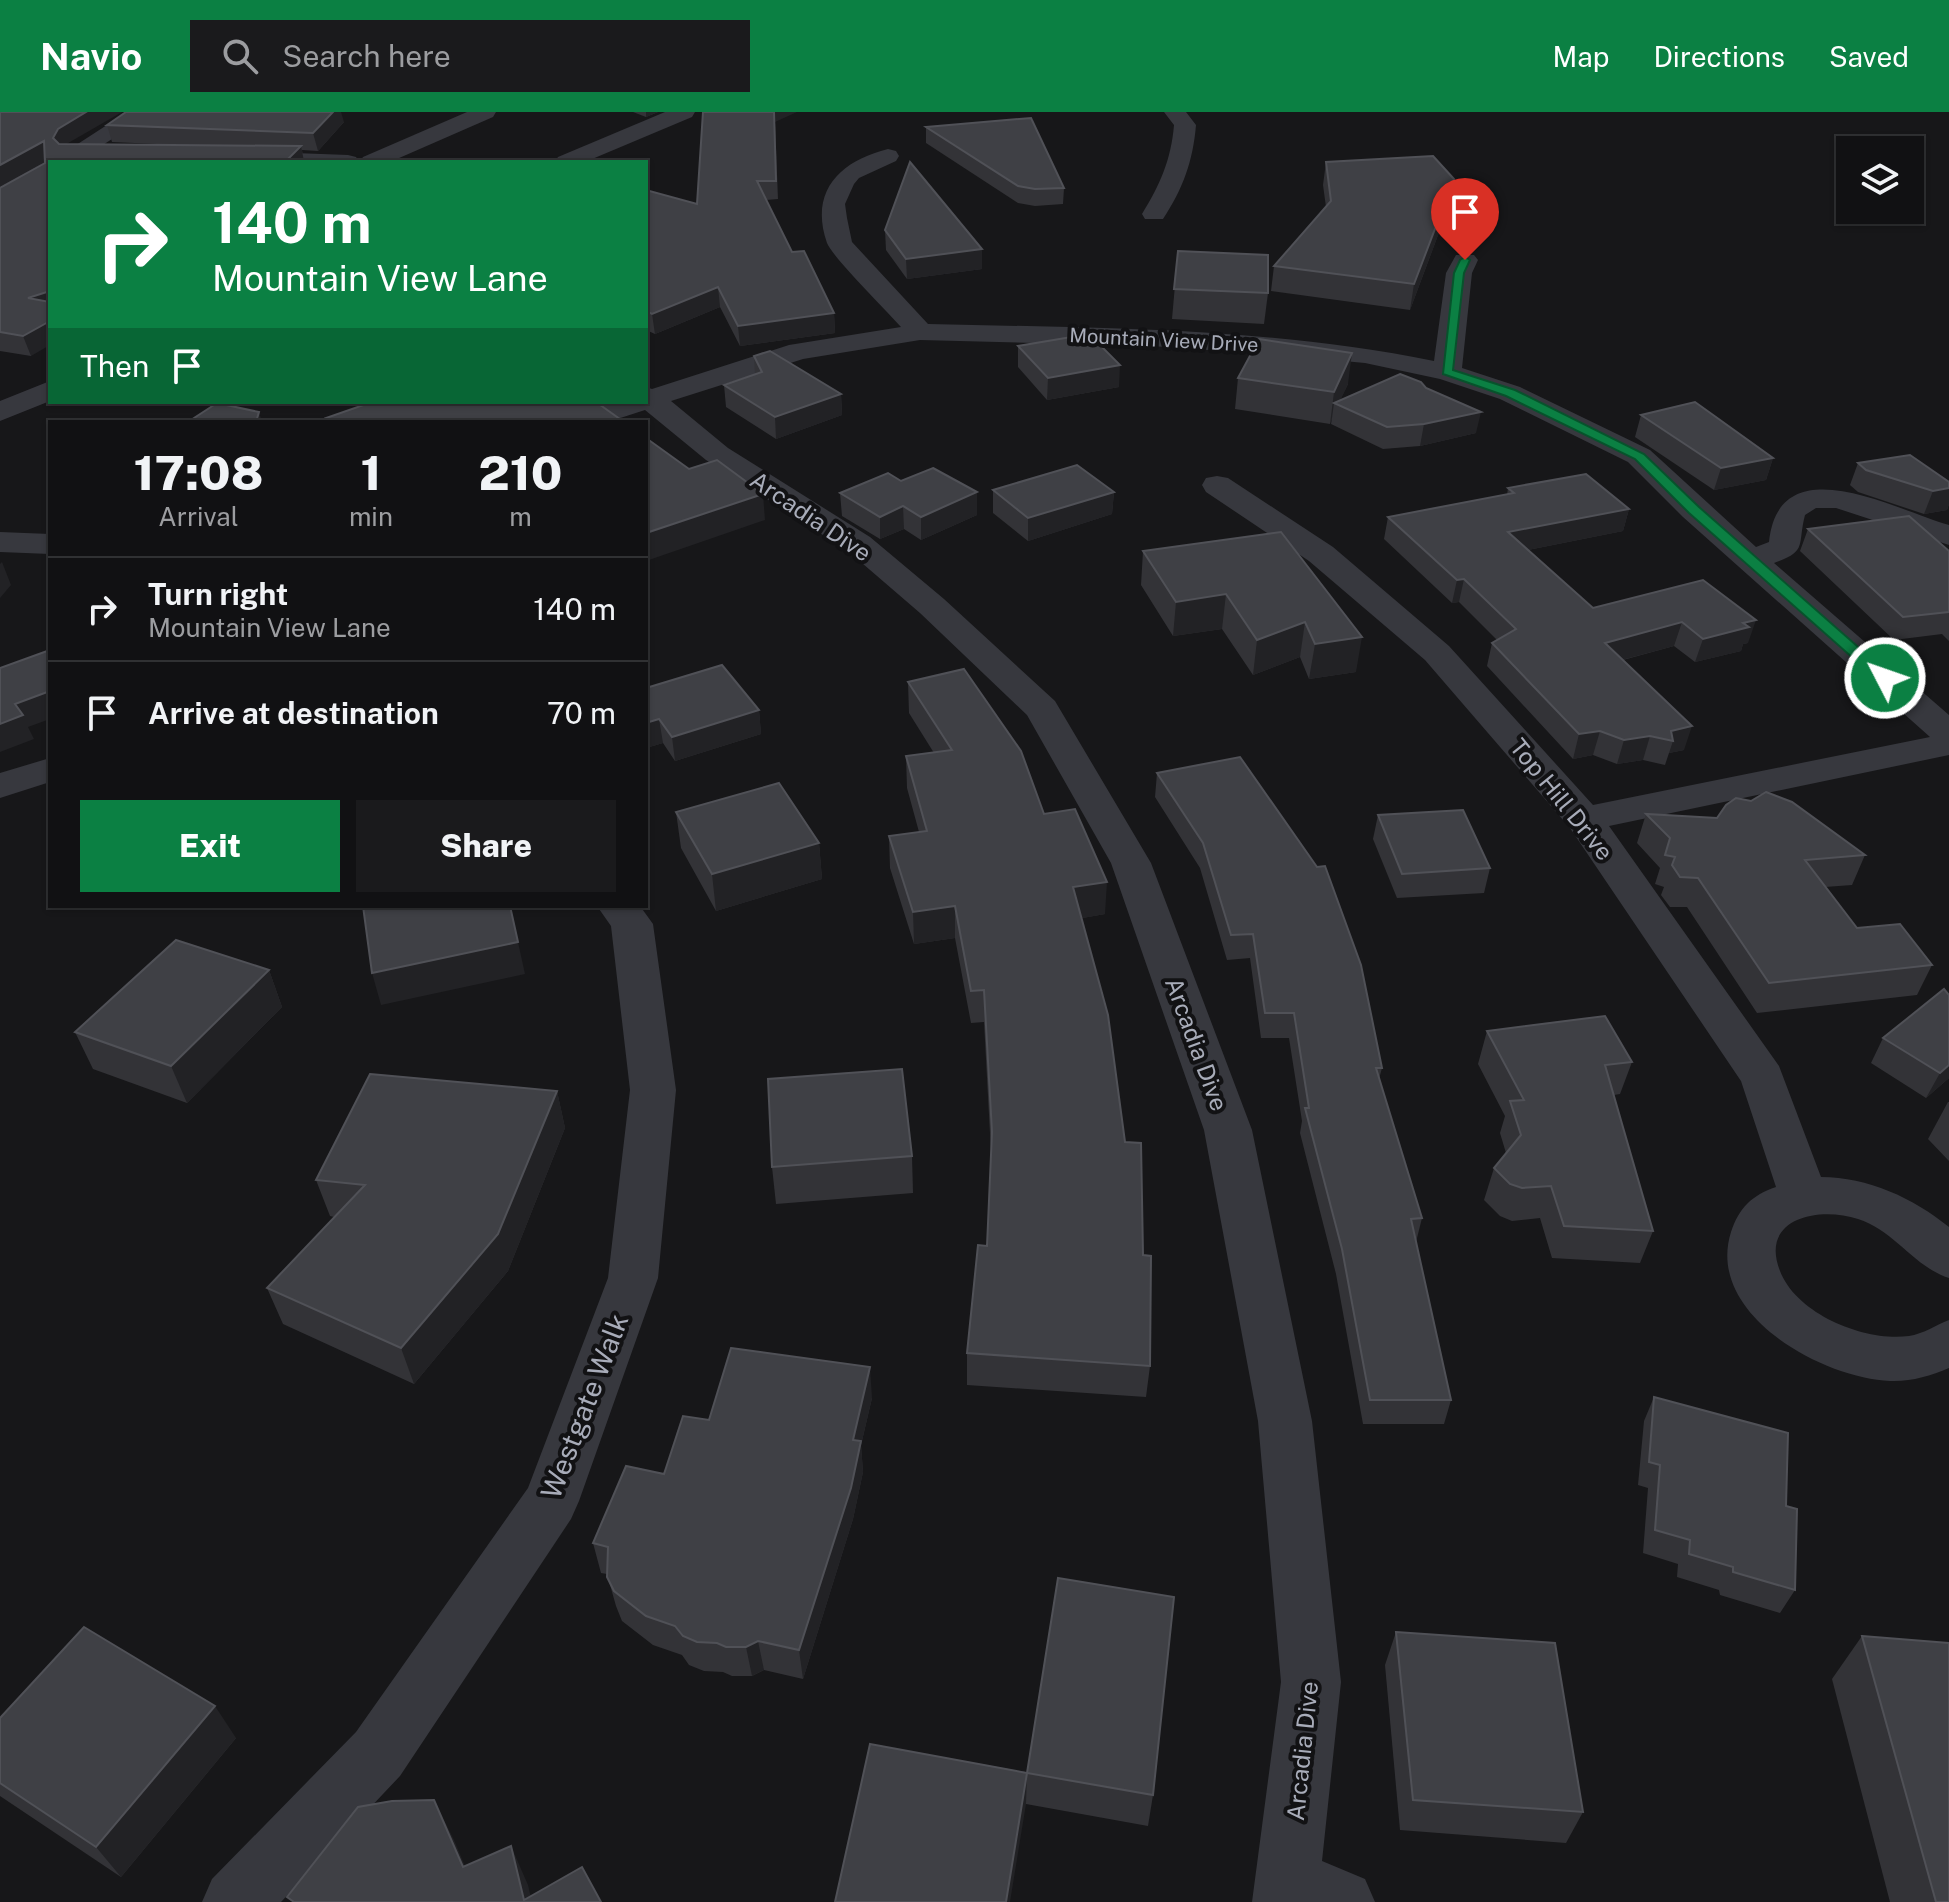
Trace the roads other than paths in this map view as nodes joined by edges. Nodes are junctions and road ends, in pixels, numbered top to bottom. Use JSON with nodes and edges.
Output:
{"nodes":[{"id":1,"x":142,"y":112,"type":"edge"},
{"id":2,"x":485,"y":112,"type":"edge"},
{"id":3,"x":684,"y":112,"type":"edge"},
{"id":4,"x":1175,"y":112,"type":"edge"},
{"id":5,"x":126,"y":153,"type":"edge"},
{"id":6,"x":888,"y":156,"type":"dead end"},
{"id":7,"x":70,"y":157,"type":"edge"},
{"id":8,"x":221,"y":157,"type":"edge"},
{"id":9,"x":297,"y":160,"type":"edge"},
{"id":10,"x":376,"y":160,"type":"edge"},
{"id":11,"x":571,"y":160,"type":"edge"},
{"id":12,"x":1154,"y":214,"type":"dead end"},
{"id":13,"x":1465,"y":260,"type":"dead end"},
{"id":14,"x":920,"y":332,"type":"junction"},
{"id":15,"x":1447,"y":372,"type":"junction"},
{"id":16,"x":48,"y":391,"type":"edge"},
{"id":17,"x":648,"y":398,"type":"edge"},
{"id":18,"x":648,"y":401,"type":"edge"},
{"id":19,"x":631,"y":404,"type":"edge"},
{"id":20,"x":0,"y":412,"type":"edge"},
{"id":21,"x":584,"y":420,"type":"edge"},
{"id":22,"x":1217,"y":485,"type":"dead end"},
{"id":23,"x":1949,"y":535,"type":"edge"},
{"id":24,"x":0,"y":542,"type":"edge"},
{"id":25,"x":48,"y":544,"type":"edge"},
{"id":26,"x":1750,"y":560,"type":"junction"},
{"id":27,"x":1949,"y":734,"type":"edge"},
{"id":28,"x":1949,"y":744,"type":"edge"},
{"id":29,"x":48,"y":770,"type":"edge"},
{"id":30,"x":0,"y":786,"type":"edge"},
{"id":31,"x":1584,"y":819,"type":"junction"},
{"id":32,"x":620,"y":908,"type":"edge"},
{"id":33,"x":1804,"y":1197,"type":"junction"},
{"id":34,"x":1949,"y":1258,"type":"edge"},
{"id":35,"x":1949,"y":1342,"type":"edge"},
{"id":36,"x":1305,"y":1895,"type":"edge"},
{"id":37,"x":235,"y":1902,"type":"edge"}],
"edges":[{"from":1,"to":7,"type":"street"},
{"from":2,"to":10,"type":"street"},
{"from":3,"to":11,"type":"street"},
{"from":4,"to":12,"type":"street"},
{"from":5,"to":7,"type":"street"},
{"from":6,"to":14,"type":"street"},
{"from":8,"to":9,"type":"street"},
{"from":13,"to":15,"type":"street"},
{"from":14,"to":15,"type":"street","name":"Mountain View Drive"},
{"from":14,"to":17,"type":"street","name":"Mountain View Drive"},
{"from":15,"to":26,"type":"street","name":"Mountain View Drive"},
{"from":16,"to":20,"type":"street"},
{"from":18,"to":36,"type":"street","name":"Arcadia Dive"},
{"from":19,"to":21,"type":"street","name":"Mountain View Drive"},
{"from":22,"to":31,"type":"street","name":"Top Hill Drive"},
{"from":23,"to":26,"type":"street"},
{"from":24,"to":25,"type":"street"},
{"from":26,"to":27,"type":"street","name":"Mountain View Drive"},
{"from":28,"to":31,"type":"street"},
{"from":29,"to":30,"type":"street"},
{"from":31,"to":33,"type":"street","name":"Top Hill Drive"},
{"from":32,"to":37,"type":"street","name":"Westgate Walk"},
{"from":33,"to":34,"type":"street"},
{"from":33,"to":35,"type":"street"}]}
